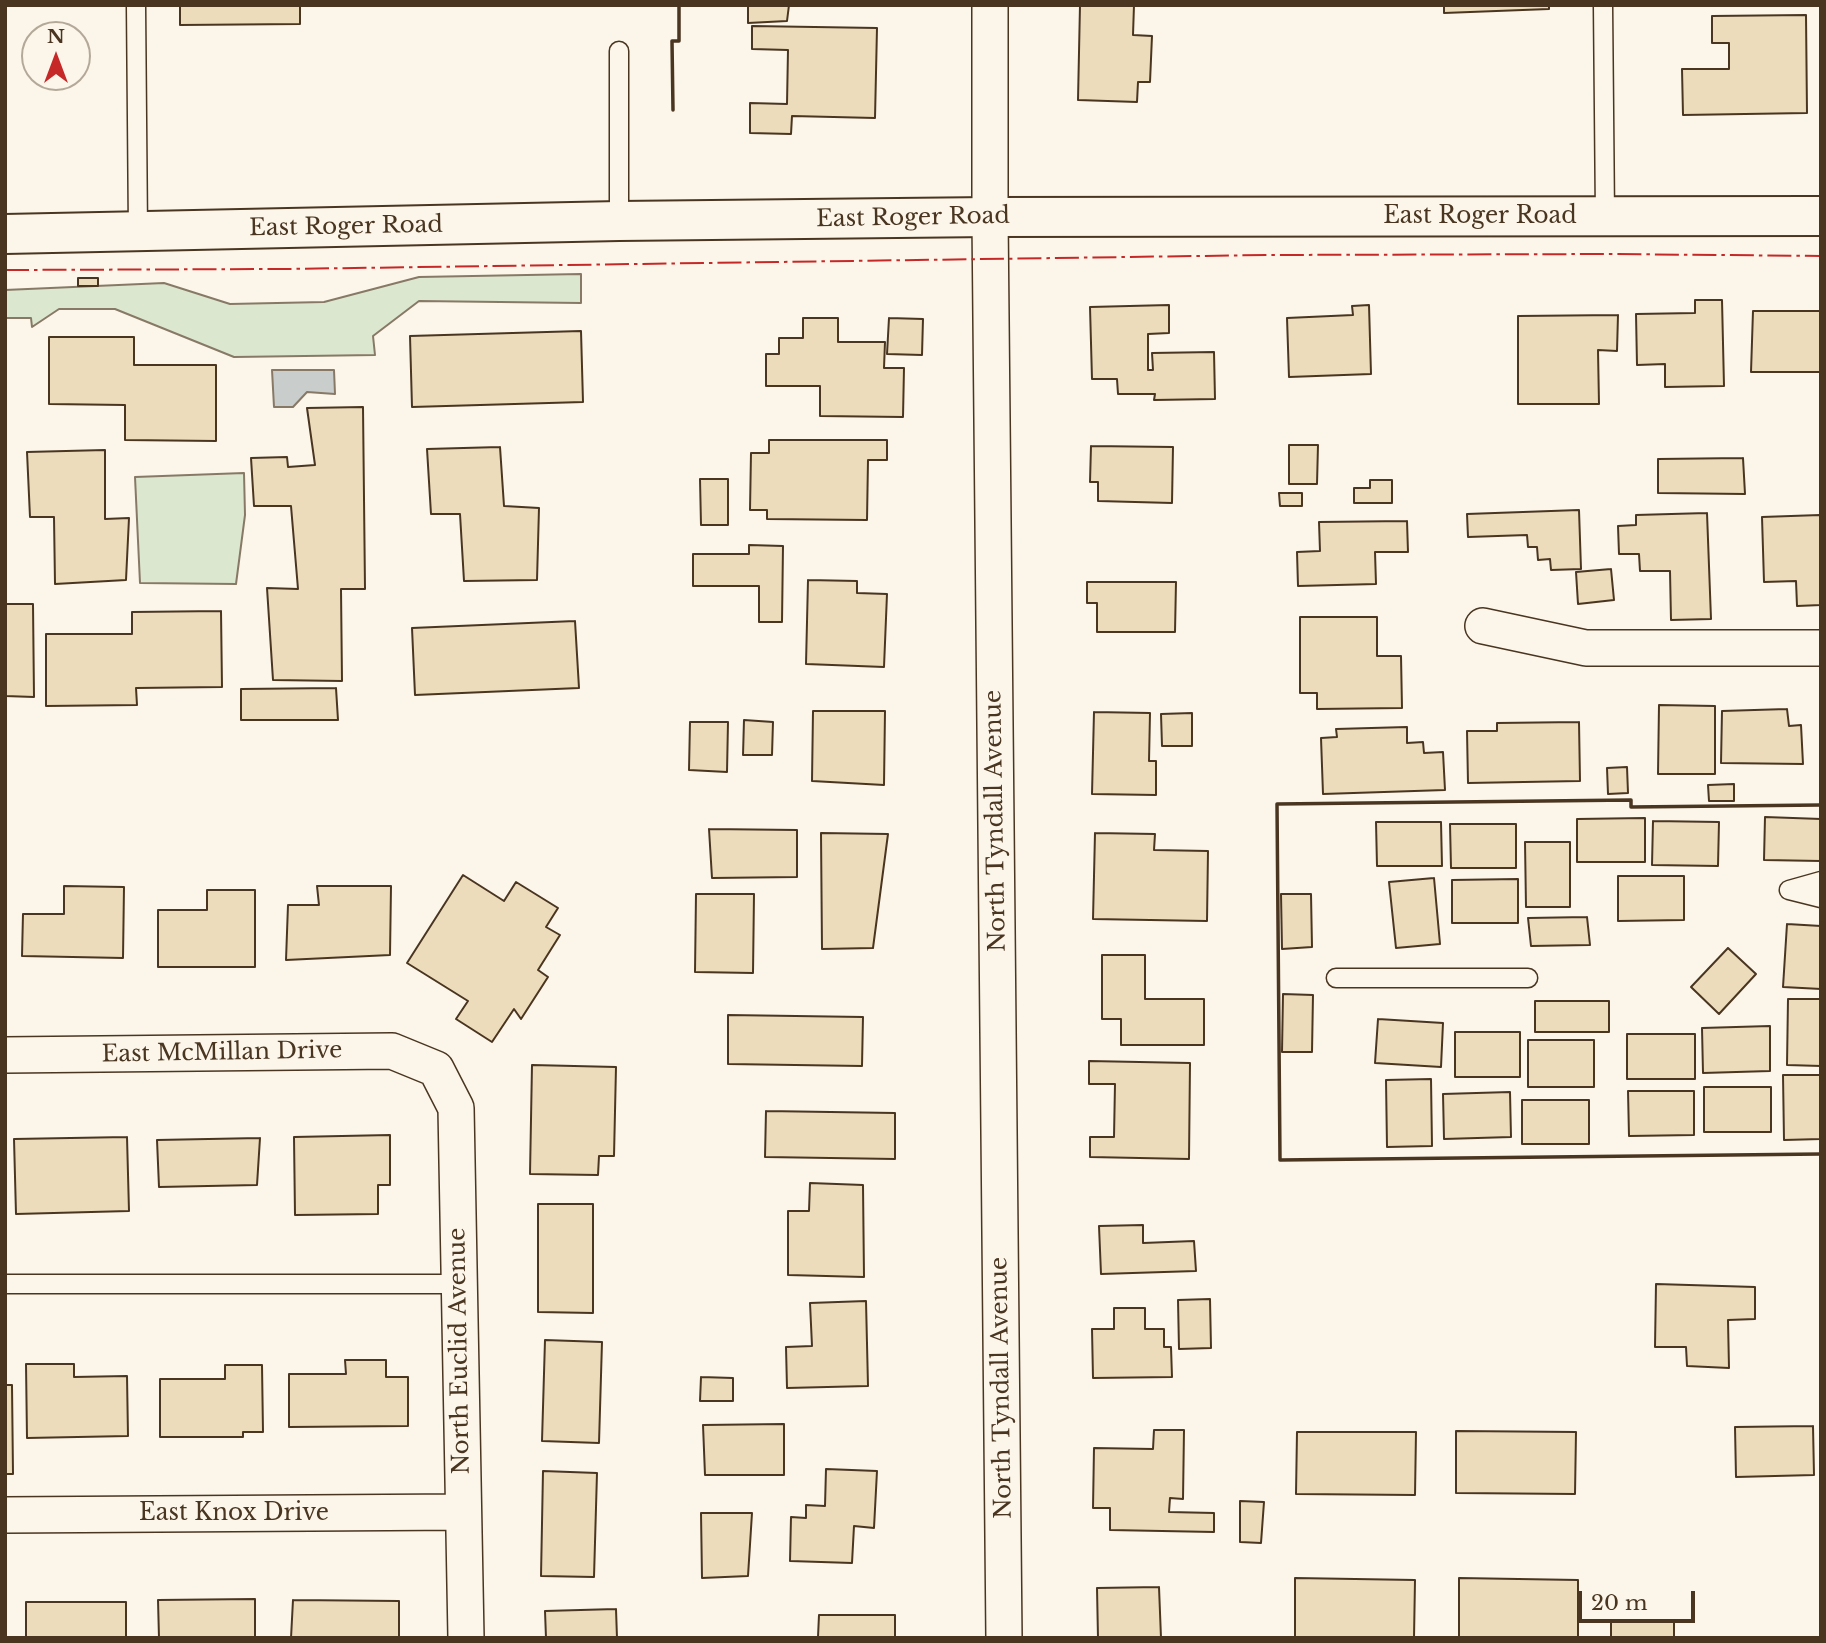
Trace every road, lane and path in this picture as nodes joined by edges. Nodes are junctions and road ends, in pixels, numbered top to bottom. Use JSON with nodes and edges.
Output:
{"nodes":[{"id":1,"x":136,"y":5,"type":"edge"},
{"id":2,"x":990,"y":5,"type":"edge"},
{"id":3,"x":1603,"y":5,"type":"edge"},
{"id":4,"x":619,"y":51,"type":"dead end"},
{"id":5,"x":990,"y":216,"type":"junction"},
{"id":6,"x":1605,"y":216,"type":"junction"},
{"id":7,"x":1821,"y":216,"type":"edge"},
{"id":8,"x":619,"y":221,"type":"junction"},
{"id":9,"x":138,"y":232,"type":"junction"},
{"id":10,"x":5,"y":234,"type":"edge"},
{"id":11,"x":1483,"y":626,"type":"dead end"},
{"id":12,"x":1821,"y":648,"type":"edge"},
{"id":13,"x":1821,"y":881,"type":"edge"},
{"id":14,"x":1821,"y":898,"type":"edge"},
{"id":15,"x":1336,"y":978,"type":"dead end"},
{"id":16,"x":1528,"y":978,"type":"dead end"},
{"id":17,"x":5,"y":1055,"type":"edge"},
{"id":18,"x":436,"y":1069,"type":"joint"},
{"id":19,"x":5,"y":1284,"type":"edge"},
{"id":20,"x":459,"y":1284,"type":"junction"},
{"id":21,"x":463,"y":1512,"type":"junction"},
{"id":22,"x":5,"y":1515,"type":"edge"},
{"id":23,"x":466,"y":1638,"type":"edge"},
{"id":24,"x":1004,"y":1638,"type":"edge"}],
"edges":[{"from":1,"to":9,"type":"lane"},
{"from":2,"to":5,"type":"street","name":"North Tyndall Avenue"},
{"from":3,"to":6,"type":"lane"},
{"from":4,"to":8,"type":"lane"},
{"from":5,"to":6,"type":"street","name":"East Roger Road"},
{"from":5,"to":8,"type":"street","name":"East Roger Road"},
{"from":5,"to":24,"type":"street","name":"North Tyndall Avenue"},
{"from":6,"to":7,"type":"street","name":"East Roger Road"},
{"from":8,"to":9,"type":"street","name":"East Roger Road"},
{"from":9,"to":10,"type":"street","name":"East Roger Road"},
{"from":11,"to":12,"type":"street"},
{"from":13,"to":14,"type":"lane"},
{"from":15,"to":16,"type":"lane"},
{"from":17,"to":18,"type":"street","name":"East McMillan Drive"},
{"from":18,"to":20,"type":"street","name":"North Euclid Avenue"},
{"from":19,"to":20,"type":"lane"},
{"from":20,"to":21,"type":"street","name":"North Euclid Avenue"},
{"from":21,"to":22,"type":"street","name":"East Knox Drive"},
{"from":21,"to":23,"type":"street","name":"North Euclid Avenue"}]}
